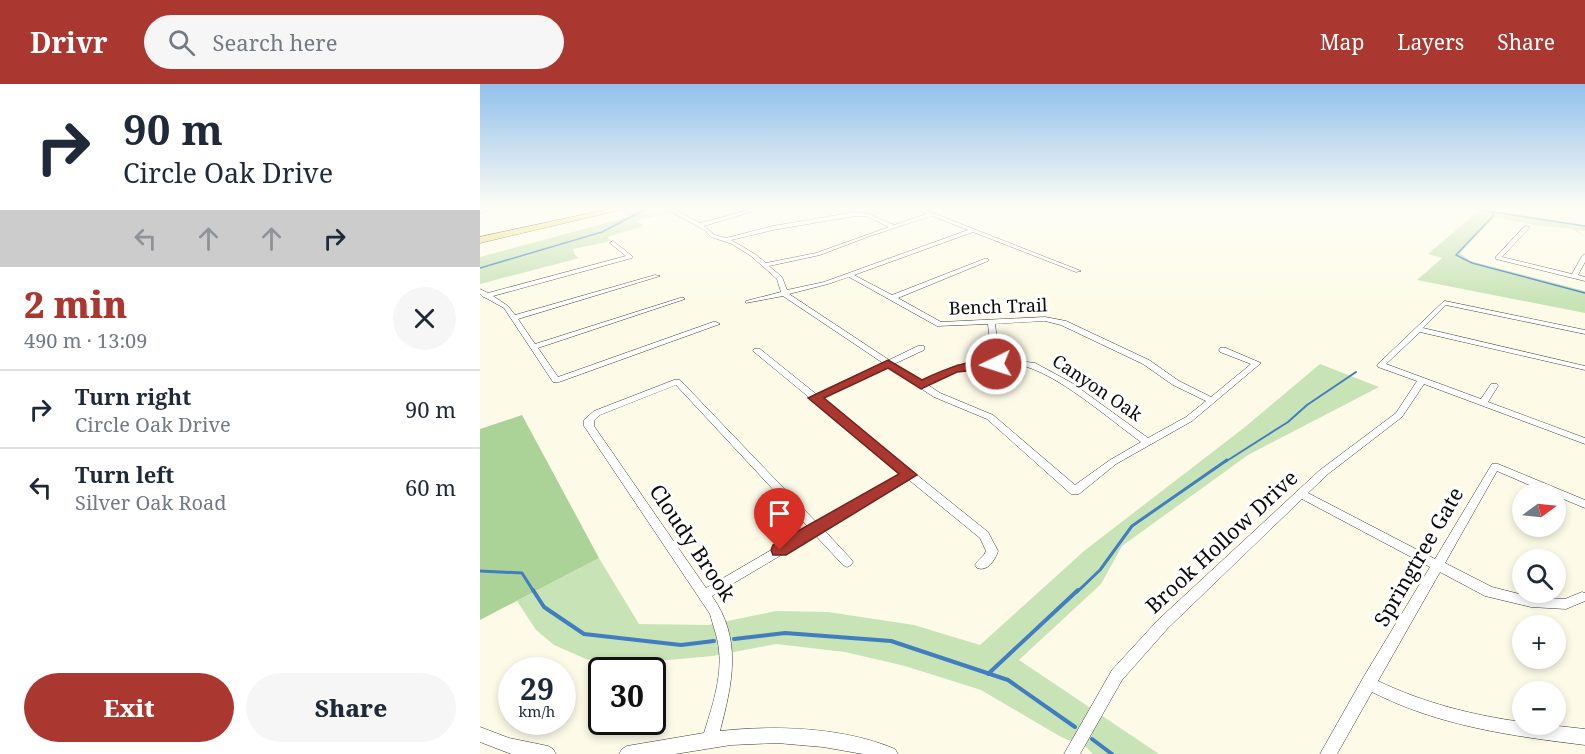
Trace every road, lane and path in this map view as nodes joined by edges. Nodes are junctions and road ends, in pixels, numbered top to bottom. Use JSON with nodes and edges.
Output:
{"nodes":[{"id":1,"x":859,"y":239,"type":"edge"},
{"id":2,"x":948,"y":239,"type":"edge"},
{"id":3,"x":996,"y":239,"type":"edge"},
{"id":4,"x":1516,"y":239,"type":"edge"},
{"id":5,"x":726,"y":240,"type":"edge"},
{"id":6,"x":614,"y":243,"type":"dead end"},
{"id":7,"x":1585,"y":256,"type":"edge"},
{"id":8,"x":986,"y":260,"type":"dead end"},
{"id":9,"x":765,"y":265,"type":"junction"},
{"id":10,"x":1078,"y":272,"type":"dead end"},
{"id":11,"x":850,"y":275,"type":"junction"},
{"id":12,"x":657,"y":276,"type":"dead end"},
{"id":13,"x":1574,"y":277,"type":"junction"},
{"id":14,"x":1585,"y":279,"type":"edge"},
{"id":15,"x":785,"y":292,"type":"junction"},
{"id":16,"x":482,"y":295,"type":"edge"},
{"id":17,"x":892,"y":298,"type":"junction"},
{"id":18,"x":682,"y":299,"type":"dead end"},
{"id":19,"x":748,"y":302,"type":"dead end"},
{"id":20,"x":514,"y":318,"type":"junction"},
{"id":21,"x":991,"y":322,"type":"junction"},
{"id":22,"x":716,"y":324,"type":"dead end"},
{"id":23,"x":1418,"y":329,"type":"junction"},
{"id":24,"x":1585,"y":332,"type":"edge"},
{"id":25,"x":533,"y":347,"type":"junction"},
{"id":26,"x":921,"y":348,"type":"dead end"},
{"id":27,"x":1222,"y":350,"type":"dead end"},
{"id":28,"x":757,"y":351,"type":"dead end"},
{"id":29,"x":888,"y":363,"type":"junction"},
{"id":30,"x":996,"y":364,"type":"junction"},
{"id":31,"x":1585,"y":368,"type":"edge"},
{"id":32,"x":1422,"y":380,"type":"junction"},
{"id":33,"x":921,"y":385,"type":"junction"},
{"id":34,"x":1494,"y":386,"type":"dead end"},
{"id":35,"x":815,"y":398,"type":"junction"},
{"id":36,"x":1211,"y":400,"type":"junction"},
{"id":37,"x":1483,"y":403,"type":"junction"},
{"id":38,"x":1585,"y":441,"type":"edge"},
{"id":39,"x":1149,"y":443,"type":"junction"},
{"id":40,"x":909,"y":475,"type":"junction"},
{"id":41,"x":1302,"y":495,"type":"junction"},
{"id":42,"x":1585,"y":504,"type":"edge"},
{"id":43,"x":817,"y":528,"type":"junction"},
{"id":44,"x":847,"y":562,"type":"dead end"},
{"id":45,"x":981,"y":566,"type":"dead end"},
{"id":46,"x":1436,"y":566,"type":"junction"},
{"id":47,"x":704,"y":595,"type":"junction"},
{"id":48,"x":1582,"y":597,"type":"dead end"},
{"id":49,"x":1368,"y":683,"type":"junction"},
{"id":50,"x":480,"y":734,"type":"edge"},
{"id":51,"x":1585,"y":737,"type":"edge"},
{"id":52,"x":710,"y":740,"type":"junction"},
{"id":53,"x":548,"y":754,"type":"edge"},
{"id":54,"x":627,"y":754,"type":"edge"},
{"id":55,"x":890,"y":754,"type":"edge"},
{"id":56,"x":1072,"y":754,"type":"edge"},
{"id":57,"x":1328,"y":754,"type":"edge"}],
"edges":[{"from":1,"to":9,"type":"street"},
{"from":2,"to":11,"type":"street"},
{"from":3,"to":10,"type":"street"},
{"from":4,"to":13,"type":"street"},
{"from":5,"to":9,"type":"street"},
{"from":6,"to":16,"type":"street"},
{"from":7,"to":13,"type":"street"},
{"from":8,"to":17,"type":"street"},
{"from":9,"to":15,"type":"street"},
{"from":11,"to":15,"type":"street"},
{"from":11,"to":17,"type":"street","name":"Bench Trail"},
{"from":12,"to":20,"type":"street"},
{"from":13,"to":14,"type":"street"},
{"from":15,"to":19,"type":"street"},
{"from":15,"to":29,"type":"street"},
{"from":16,"to":20,"type":"street"},
{"from":17,"to":21,"type":"street","name":"Bench Trail"},
{"from":18,"to":25,"type":"street"},
{"from":20,"to":25,"type":"street"},
{"from":21,"to":30,"type":"street"},
{"from":21,"to":36,"type":"street","name":"Bench Trail"},
{"from":22,"to":25,"type":"street"},
{"from":23,"to":24,"type":"street"},
{"from":23,"to":31,"type":"street"},
{"from":23,"to":32,"type":"street"},
{"from":26,"to":29,"type":"street"},
{"from":27,"to":36,"type":"street"},
{"from":28,"to":35,"type":"street"},
{"from":29,"to":33,"type":"street"},
{"from":29,"to":35,"type":"street"},
{"from":30,"to":33,"type":"street","name":"Canyon Oak"},
{"from":30,"to":39,"type":"street","name":"Canyon Oak"},
{"from":32,"to":37,"type":"street"},
{"from":32,"to":41,"type":"street","name":"Brook Hollow Drive"},
{"from":33,"to":39,"type":"street"},
{"from":34,"to":37,"type":"street"},
{"from":35,"to":40,"type":"street"},
{"from":36,"to":39,"type":"street"},
{"from":37,"to":38,"type":"street"},
{"from":40,"to":43,"type":"street"},
{"from":40,"to":45,"type":"street"},
{"from":41,"to":46,"type":"street"},
{"from":41,"to":56,"type":"street","name":"Brook Hollow Drive"},
{"from":42,"to":46,"type":"street","name":"Springtree Gate"},
{"from":43,"to":44,"type":"street"},
{"from":43,"to":47,"type":"street"},
{"from":43,"to":47,"type":"street","name":"Cloudy Brook"},
{"from":46,"to":48,"type":"street"},
{"from":46,"to":49,"type":"street","name":"Springtree Gate"},
{"from":47,"to":52,"type":"street","name":"Cloudy Brook"},
{"from":49,"to":51,"type":"street"},
{"from":49,"to":57,"type":"street","name":"Springtree Gate"},
{"from":50,"to":53,"type":"street"},
{"from":52,"to":54,"type":"street"},
{"from":52,"to":55,"type":"street"}]}
